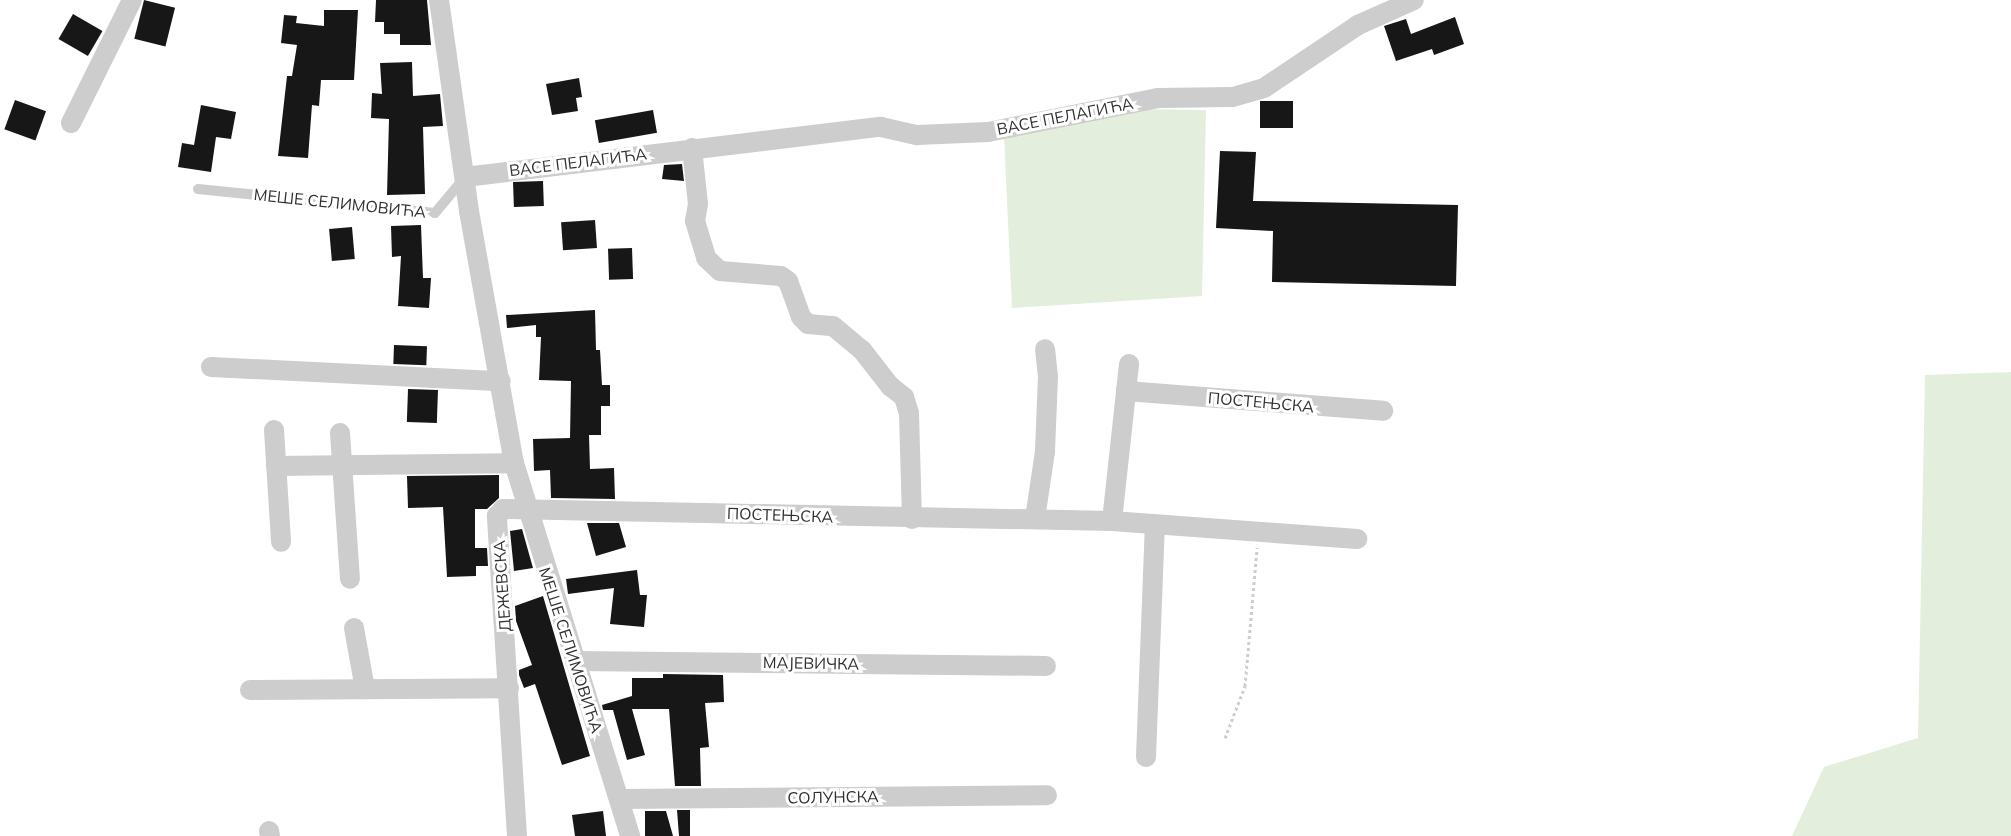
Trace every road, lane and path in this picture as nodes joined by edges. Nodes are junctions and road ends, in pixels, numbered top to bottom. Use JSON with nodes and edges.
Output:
{"nodes":[{"id":1,"x":132,"y":0,"type":"edge"},
{"id":2,"x":439,"y":0,"type":"edge"},
{"id":3,"x":1414,"y":0,"type":"edge"},
{"id":4,"x":71,"y":123,"type":"dead end"},
{"id":5,"x":692,"y":148,"type":"junction"},
{"id":6,"x":465,"y":177,"type":"junction"},
{"id":7,"x":198,"y":189,"type":"dead end"},
{"id":8,"x":1045,"y":349,"type":"dead end"},
{"id":9,"x":1128,"y":364,"type":"dead end"},
{"id":10,"x":211,"y":367,"type":"dead end"},
{"id":11,"x":501,"y":381,"type":"junction"},
{"id":12,"x":1126,"y":391,"type":"junction"},
{"id":13,"x":1383,"y":411,"type":"dead end"},
{"id":14,"x":274,"y":430,"type":"dead end"},
{"id":15,"x":340,"y":433,"type":"dead end"},
{"id":16,"x":514,"y":463,"type":"junction"},
{"id":17,"x":342,"y":465,"type":"junction"},
{"id":18,"x":276,"y":466,"type":"junction"},
{"id":19,"x":526,"y":508,"type":"junction"},
{"id":20,"x":912,"y":519,"type":"junction"},
{"id":21,"x":1035,"y":519,"type":"junction"},
{"id":22,"x":1112,"y":521,"type":"junction"},
{"id":23,"x":1155,"y":524,"type":"junction"},
{"id":24,"x":1258,"y":532,"type":"junction"},
{"id":25,"x":1357,"y":539,"type":"dead end"},
{"id":26,"x":281,"y":542,"type":"dead end"},
{"id":27,"x":350,"y":579,"type":"dead end"},
{"id":28,"x":354,"y":628,"type":"dead end"},
{"id":29,"x":576,"y":661,"type":"junction"},
{"id":30,"x":1046,"y":666,"type":"dead end"},
{"id":31,"x":509,"y":688,"type":"junction"},
{"id":32,"x":365,"y":689,"type":"junction"},
{"id":33,"x":250,"y":690,"type":"dead end"},
{"id":34,"x":1225,"y":738,"type":"dead end"},
{"id":35,"x":1146,"y":758,"type":"dead end"},
{"id":36,"x":1047,"y":795,"type":"dead end"},
{"id":37,"x":620,"y":799,"type":"junction"},
{"id":38,"x":517,"y":836,"type":"edge"},
{"id":39,"x":630,"y":836,"type":"edge"}],
"edges":[{"from":1,"to":4,"type":"street"},
{"from":2,"to":6,"type":"street","name":"МЕШЕ СЕЛИМОВИЋА"},
{"from":3,"to":5,"type":"street","name":"ВАСЕ ПЕЛАГИЋА"},
{"from":5,"to":6,"type":"street","name":"ВАСЕ ПЕЛАГИЋА"},
{"from":5,"to":20,"type":"street"},
{"from":6,"to":7,"type":"lane","name":"МЕШЕ СЕЛИМОВИЋА"},
{"from":6,"to":11,"type":"street","name":"МЕШЕ СЕЛИМОВИЋА"},
{"from":8,"to":21,"type":"street"},
{"from":9,"to":12,"type":"street"},
{"from":10,"to":11,"type":"street"},
{"from":11,"to":16,"type":"street","name":"МЕШЕ СЕЛИМОВИЋА"},
{"from":12,"to":13,"type":"street","name":"ПОСТЕЊСКА"},
{"from":12,"to":22,"type":"street"},
{"from":14,"to":18,"type":"street"},
{"from":15,"to":17,"type":"street"},
{"from":16,"to":17,"type":"street"},
{"from":16,"to":19,"type":"street","name":"МЕШЕ СЕЛИМОВИЋА"},
{"from":17,"to":18,"type":"street"},
{"from":17,"to":27,"type":"street"},
{"from":18,"to":26,"type":"street"},
{"from":19,"to":20,"type":"street","name":"ПОСТЕЊСКА"},
{"from":19,"to":29,"type":"street","name":"МЕШЕ СЕЛИМОВИЋА"},
{"from":19,"to":31,"type":"street","name":"ДЕЖЕВСКА"},
{"from":20,"to":21,"type":"street","name":"ПОСТЕЊСКА"},
{"from":21,"to":22,"type":"street","name":"ПОСТЕЊСКА"},
{"from":22,"to":23,"type":"street","name":"ПОСТЕЊСКА"},
{"from":23,"to":24,"type":"street","name":"ПОСТЕЊСКА"},
{"from":23,"to":35,"type":"street"},
{"from":24,"to":25,"type":"street","name":"ПОСТЕЊСКА"},
{"from":24,"to":34,"type":"path"},
{"from":28,"to":32,"type":"street"},
{"from":29,"to":30,"type":"street","name":"МАЈЕВИЧКА"},
{"from":29,"to":37,"type":"street","name":"МЕШЕ СЕЛИМОВИЋА"},
{"from":31,"to":32,"type":"street"},
{"from":31,"to":38,"type":"street","name":"ДЕЖЕВСКА"},
{"from":32,"to":33,"type":"street"},
{"from":36,"to":37,"type":"street","name":"СОЛУНСКА"},
{"from":37,"to":39,"type":"street","name":"МЕШЕ СЕЛИМОВИЋА"}]}
